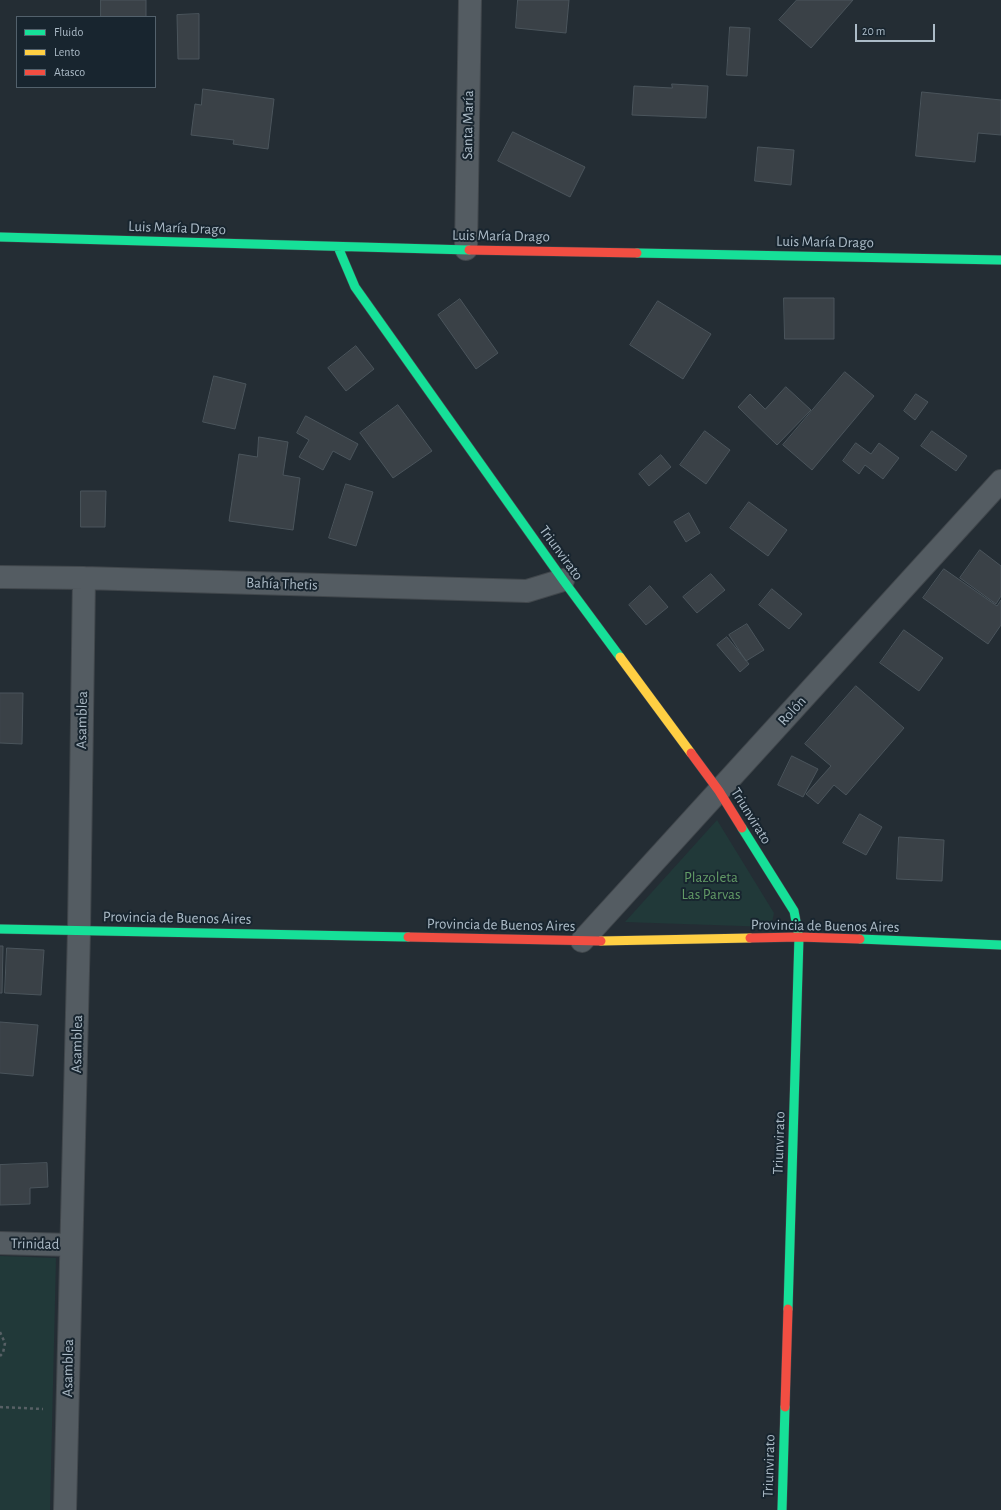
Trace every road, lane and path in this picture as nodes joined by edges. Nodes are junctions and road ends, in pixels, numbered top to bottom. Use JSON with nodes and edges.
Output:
{"nodes":[{"id":1,"x":470,"y":0,"type":"edge"},
{"id":2,"x":0,"y":237,"type":"edge"},
{"id":3,"x":338,"y":247,"type":"junction"},
{"id":4,"x":466,"y":249,"type":"junction"},
{"id":5,"x":1001,"y":260,"type":"edge"},
{"id":6,"x":1001,"y":481,"type":"edge"},
{"id":7,"x":0,"y":577,"type":"edge"},
{"id":8,"x":84,"y":578,"type":"junction"},
{"id":9,"x":563,"y":580,"type":"junction"},
{"id":10,"x":719,"y":791,"type":"junction"},
{"id":11,"x":0,"y":928,"type":"edge"},
{"id":12,"x":80,"y":930,"type":"junction"},
{"id":13,"x":799,"y":937,"type":"junction"},
{"id":14,"x":582,"y":941,"type":"junction"},
{"id":15,"x":1001,"y":945,"type":"edge"},
{"id":16,"x":0,"y":1243,"type":"edge"},
{"id":17,"x":71,"y":1245,"type":"junction"},
{"id":18,"x":0,"y":1332,"type":"edge"},
{"id":19,"x":0,"y":1356,"type":"edge"},
{"id":20,"x":0,"y":1408,"type":"edge"},
{"id":21,"x":67,"y":1409,"type":"junction"},
{"id":22,"x":65,"y":1510,"type":"edge"},
{"id":23,"x":782,"y":1510,"type":"edge"}],
"edges":[{"from":1,"to":4,"type":"street","name":"Santa María"},
{"from":2,"to":3,"type":"street","name":"Luis María Drago"},
{"from":3,"to":4,"type":"street","name":"Luis María Drago"},
{"from":3,"to":9,"type":"street","name":"Triunvirato"},
{"from":4,"to":5,"type":"street","name":"Luis María Drago"},
{"from":6,"to":10,"type":"street","name":"Rolón"},
{"from":7,"to":8,"type":"street","name":"Bahía Thetis"},
{"from":8,"to":9,"type":"street","name":"Bahía Thetis"},
{"from":8,"to":12,"type":"street","name":"Asamblea"},
{"from":9,"to":10,"type":"street","name":"Triunvirato"},
{"from":10,"to":13,"type":"street","name":"Triunvirato"},
{"from":10,"to":14,"type":"street","name":"Rolón"},
{"from":11,"to":12,"type":"street","name":"Provincia de Buenos Aires"},
{"from":12,"to":14,"type":"street","name":"Provincia de Buenos Aires"},
{"from":12,"to":17,"type":"street","name":"Asamblea"},
{"from":13,"to":14,"type":"street","name":"Provincia de Buenos Aires"},
{"from":13,"to":15,"type":"street","name":"Provincia de Buenos Aires"},
{"from":13,"to":23,"type":"street","name":"Triunvirato"},
{"from":16,"to":17,"type":"street","name":"Trinidad"},
{"from":17,"to":21,"type":"street","name":"Asamblea"},
{"from":18,"to":19,"type":"path"},
{"from":20,"to":21,"type":"path"},
{"from":21,"to":22,"type":"street","name":"Asamblea"}]}
